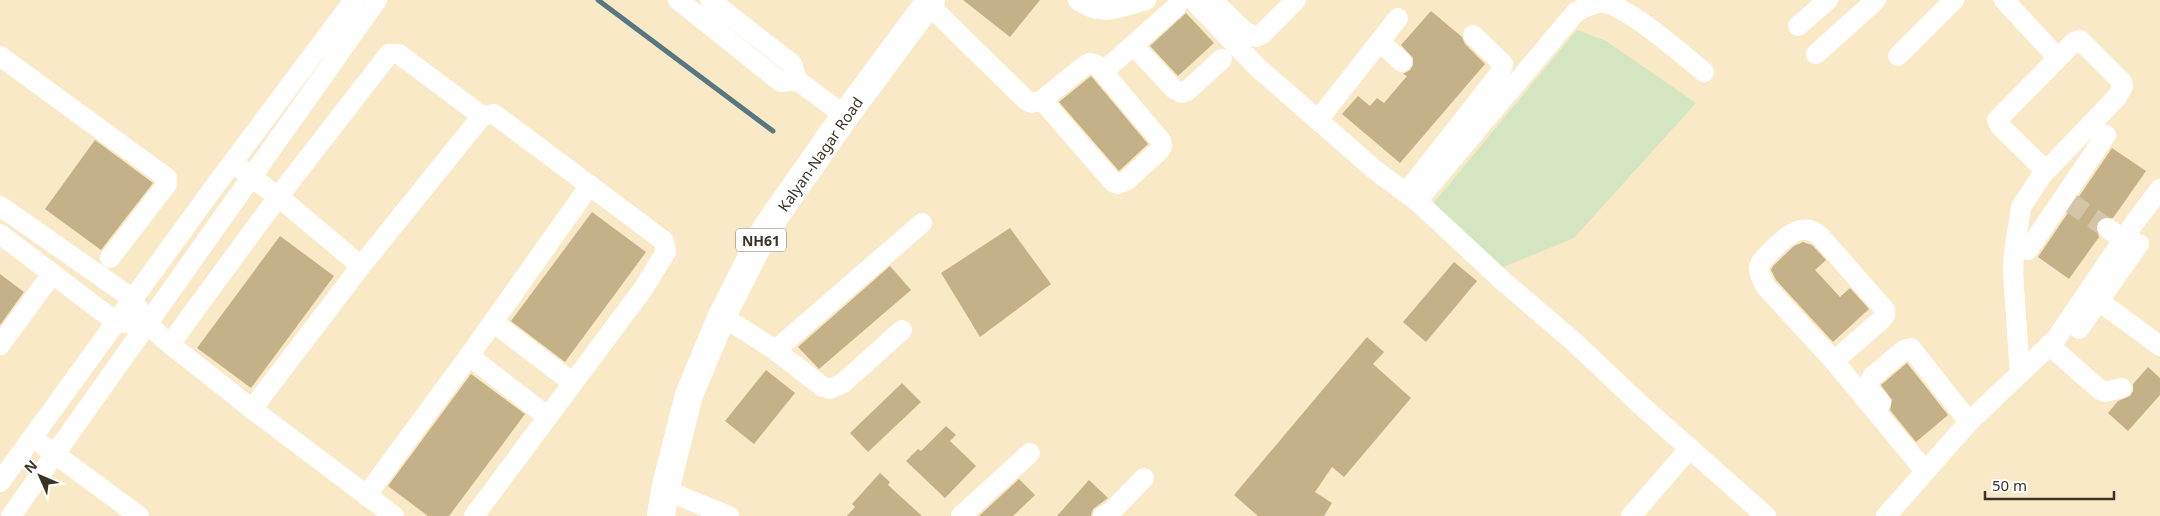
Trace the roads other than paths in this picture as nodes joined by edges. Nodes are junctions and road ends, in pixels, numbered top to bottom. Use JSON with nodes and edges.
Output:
{"nodes":[{"id":1,"x":354,"y":0,"type":"edge"},
{"id":2,"x":377,"y":0,"type":"edge"},
{"id":3,"x":678,"y":0,"type":"edge"},
{"id":4,"x":710,"y":0,"type":"edge"},
{"id":5,"x":1078,"y":0,"type":"edge"},
{"id":6,"x":1146,"y":0,"type":"edge"},
{"id":7,"x":1212,"y":0,"type":"edge"},
{"id":8,"x":1828,"y":0,"type":"edge"},
{"id":9,"x":1876,"y":0,"type":"edge"},
{"id":10,"x":1954,"y":0,"type":"edge"},
{"id":11,"x":2004,"y":0,"type":"edge"},
{"id":12,"x":1294,"y":1,"type":"edge"},
{"id":13,"x":930,"y":2,"type":"edge"},
{"id":14,"x":1185,"y":3,"type":"edge"},
{"id":15,"x":1398,"y":18,"type":"dead end"},
{"id":16,"x":1798,"y":26,"type":"dead end"},
{"id":17,"x":1473,"y":35,"type":"dead end"},
{"id":18,"x":1380,"y":42,"type":"junction"},
{"id":19,"x":1133,"y":45,"type":"junction"},
{"id":20,"x":1816,"y":54,"type":"dead end"},
{"id":21,"x":0,"y":56,"type":"edge"},
{"id":22,"x":1898,"y":56,"type":"dead end"},
{"id":23,"x":2058,"y":58,"type":"junction"},
{"id":24,"x":1222,"y":59,"type":"dead end"},
{"id":25,"x":1402,"y":62,"type":"dead end"},
{"id":26,"x":1103,"y":72,"type":"junction"},
{"id":27,"x":1704,"y":72,"type":"dead end"},
{"id":28,"x":797,"y":80,"type":"junction"},
{"id":29,"x":1042,"y":100,"type":"junction"},
{"id":30,"x":1322,"y":115,"type":"junction"},
{"id":31,"x":482,"y":116,"type":"junction"},
{"id":32,"x":845,"y":116,"type":"junction"},
{"id":33,"x":2106,"y":135,"type":"dead end"},
{"id":34,"x":1372,"y":150,"type":"dead end"},
{"id":35,"x":232,"y":163,"type":"junction"},
{"id":36,"x":2046,"y":171,"type":"junction"},
{"id":37,"x":252,"y":177,"type":"junction"},
{"id":38,"x":590,"y":184,"type":"junction"},
{"id":39,"x":2160,"y":189,"type":"edge"},
{"id":40,"x":278,"y":197,"type":"junction"},
{"id":41,"x":1412,"y":197,"type":"junction"},
{"id":42,"x":0,"y":206,"type":"edge"},
{"id":43,"x":922,"y":223,"type":"dead end"},
{"id":44,"x":2107,"y":228,"type":"tunnel mouth"},
{"id":45,"x":0,"y":234,"type":"edge"},
{"id":46,"x":2131,"y":242,"type":"junction"},
{"id":47,"x":2028,"y":250,"type":"dead end"},
{"id":48,"x":110,"y":258,"type":"dead end"},
{"id":49,"x":361,"y":266,"type":"junction"},
{"id":50,"x":52,"y":274,"type":"junction"},
{"id":51,"x":133,"y":299,"type":"junction"},
{"id":52,"x":2098,"y":301,"type":"junction"},
{"id":53,"x":722,"y":316,"type":"junction"},
{"id":54,"x":116,"y":322,"type":"junction"},
{"id":55,"x":493,"y":322,"type":"junction"},
{"id":56,"x":147,"y":324,"type":"junction"},
{"id":57,"x":902,"y":330,"type":"dead end"},
{"id":58,"x":170,"y":344,"type":"junction"},
{"id":59,"x":0,"y":345,"type":"edge"},
{"id":60,"x":2049,"y":346,"type":"junction"},
{"id":61,"x":2160,"y":346,"type":"edge"},
{"id":62,"x":772,"y":348,"type":"junction"},
{"id":63,"x":469,"y":356,"type":"junction"},
{"id":64,"x":1834,"y":361,"type":"junction"},
{"id":65,"x":2020,"y":374,"type":"junction"},
{"id":66,"x":573,"y":383,"type":"junction"},
{"id":67,"x":2122,"y":388,"type":"dead end"},
{"id":68,"x":252,"y":409,"type":"junction"},
{"id":69,"x":548,"y":417,"type":"junction"},
{"id":70,"x":1969,"y":422,"type":"junction"},
{"id":71,"x":32,"y":437,"type":"junction"},
{"id":72,"x":1690,"y":448,"type":"junction"},
{"id":73,"x":1030,"y":453,"type":"dead end"},
{"id":74,"x":55,"y":454,"type":"junction"},
{"id":75,"x":1929,"y":466,"type":"junction"},
{"id":76,"x":1144,"y":478,"type":"dead end"},
{"id":77,"x":0,"y":482,"type":"edge"},
{"id":78,"x":366,"y":496,"type":"junction"},
{"id":79,"x":663,"y":503,"type":"edge"},
{"id":80,"x":11,"y":516,"type":"edge"},
{"id":81,"x":139,"y":516,"type":"edge"},
{"id":82,"x":394,"y":516,"type":"edge"},
{"id":83,"x":474,"y":516,"type":"edge"},
{"id":84,"x":729,"y":516,"type":"edge"},
{"id":85,"x":961,"y":516,"type":"edge"},
{"id":86,"x":1103,"y":516,"type":"edge"},
{"id":87,"x":1631,"y":516,"type":"edge"},
{"id":88,"x":1766,"y":516,"type":"edge"},
{"id":89,"x":1886,"y":516,"type":"edge"}],
"edges":[{"from":1,"to":35,"type":"street"},
{"from":2,"to":37,"type":"street"},
{"from":3,"to":28,"type":"street"},
{"from":4,"to":28,"type":"street"},
{"from":5,"to":6,"type":"street"},
{"from":7,"to":12,"type":"street"},
{"from":8,"to":16,"type":"street"},
{"from":9,"to":20,"type":"street"},
{"from":10,"to":22,"type":"street"},
{"from":11,"to":23,"type":"street"},
{"from":13,"to":29,"type":"street"},
{"from":13,"to":32,"type":"highway","name":"Kalyan-Nagar Road","number":"NH61"},
{"from":14,"to":19,"type":"street"},
{"from":14,"to":30,"type":"street"},
{"from":15,"to":18,"type":"street"},
{"from":17,"to":41,"type":"street"},
{"from":18,"to":25,"type":"street"},
{"from":18,"to":30,"type":"street"},
{"from":19,"to":24,"type":"street"},
{"from":19,"to":26,"type":"street"},
{"from":21,"to":48,"type":"street"},
{"from":23,"to":36,"type":"street"},
{"from":23,"to":36,"type":"street"},
{"from":26,"to":29,"type":"street"},
{"from":26,"to":29,"type":"street"},
{"from":27,"to":41,"type":"street"},
{"from":28,"to":32,"type":"street"},
{"from":30,"to":34,"type":"street"},
{"from":30,"to":41,"type":"street"},
{"from":31,"to":38,"type":"street"},
{"from":31,"to":40,"type":"street"},
{"from":31,"to":49,"type":"street"},
{"from":32,"to":53,"type":"highway","name":"Kalyan-Nagar Road","number":"NH61"},
{"from":33,"to":47,"type":"street"},
{"from":35,"to":37,"type":"street"},
{"from":35,"to":51,"type":"street"},
{"from":36,"to":65,"type":"street"},
{"from":37,"to":40,"type":"street"},
{"from":37,"to":56,"type":"street"},
{"from":38,"to":55,"type":"street"},
{"from":38,"to":66,"type":"street"},
{"from":39,"to":46,"type":"street"},
{"from":40,"to":49,"type":"street"},
{"from":40,"to":58,"type":"street"},
{"from":41,"to":72,"type":"street"},
{"from":42,"to":51,"type":"street"},
{"from":43,"to":62,"type":"street"},
{"from":44,"to":46,"type":"street"},
{"from":45,"to":50,"type":"street"},
{"from":46,"to":52,"type":"street"},
{"from":46,"to":60,"type":"street"},
{"from":49,"to":68,"type":"street"},
{"from":50,"to":54,"type":"street"},
{"from":50,"to":59,"type":"street"},
{"from":51,"to":54,"type":"street"},
{"from":51,"to":56,"type":"street"},
{"from":52,"to":60,"type":"street"},
{"from":52,"to":61,"type":"street"},
{"from":53,"to":62,"type":"street"},
{"from":53,"to":79,"type":"highway","name":"Kalyan-Nagar Road","number":"NH61"},
{"from":54,"to":56,"type":"street"},
{"from":54,"to":71,"type":"street"},
{"from":55,"to":63,"type":"street"},
{"from":55,"to":66,"type":"street"},
{"from":56,"to":58,"type":"street"},
{"from":56,"to":74,"type":"street"},
{"from":57,"to":62,"type":"street"},
{"from":58,"to":68,"type":"street"},
{"from":60,"to":65,"type":"street"},
{"from":60,"to":67,"type":"street"},
{"from":63,"to":69,"type":"street"},
{"from":63,"to":78,"type":"street"},
{"from":64,"to":64,"type":"street"},
{"from":64,"to":75,"type":"street"},
{"from":65,"to":70,"type":"street"},
{"from":66,"to":69,"type":"street"},
{"from":68,"to":78,"type":"street"},
{"from":69,"to":83,"type":"street"},
{"from":70,"to":75,"type":"street"},
{"from":70,"to":75,"type":"street"},
{"from":71,"to":74,"type":"street"},
{"from":71,"to":77,"type":"street"},
{"from":72,"to":87,"type":"street"},
{"from":72,"to":88,"type":"street"},
{"from":73,"to":85,"type":"street"},
{"from":74,"to":80,"type":"street"},
{"from":74,"to":81,"type":"street"},
{"from":75,"to":89,"type":"street"},
{"from":76,"to":86,"type":"street"},
{"from":78,"to":82,"type":"street"},
{"from":79,"to":84,"type":"street"}]}
